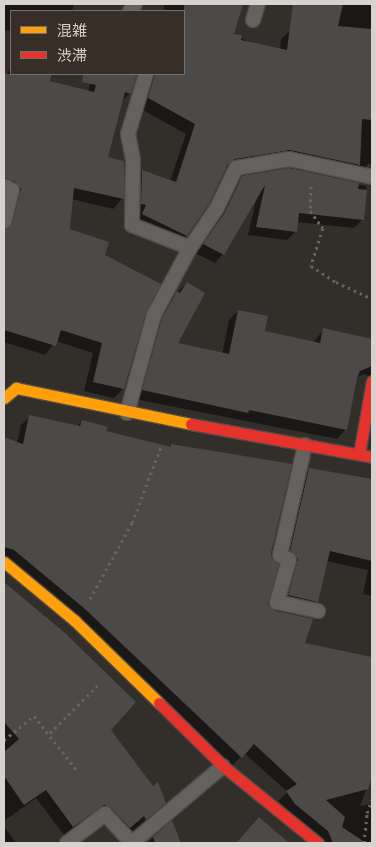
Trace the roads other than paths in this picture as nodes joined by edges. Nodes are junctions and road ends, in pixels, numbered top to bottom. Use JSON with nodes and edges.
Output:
{"nodes":[{"id":1,"x":258,"y":4,"type":"edge"},
{"id":2,"x":253,"y":20,"type":"dead end"},
{"id":3,"x":146,"y":75,"type":"edge"},
{"id":4,"x":372,"y":177,"type":"edge"},
{"id":5,"x":4,"y":186,"type":"edge"},
{"id":6,"x":4,"y":221,"type":"edge"},
{"id":7,"x":190,"y":248,"type":"junction"},
{"id":8,"x":372,"y":381,"type":"edge"},
{"id":9,"x":4,"y":398,"type":"edge"},
{"id":10,"x":127,"y":413,"type":"junction"},
{"id":11,"x":305,"y":445,"type":"junction"},
{"id":12,"x":359,"y":454,"type":"junction"},
{"id":13,"x":372,"y":457,"type":"edge"},
{"id":14,"x":4,"y":562,"type":"edge"},
{"id":15,"x":318,"y":611,"type":"dead end"},
{"id":16,"x":223,"y":766,"type":"junction"},
{"id":17,"x":66,"y":843,"type":"edge"},
{"id":18,"x":318,"y":843,"type":"edge"}],
"edges":[{"from":1,"to":2,"type":"lane"},
{"from":3,"to":7,"type":"lane"},
{"from":4,"to":7,"type":"lane"},
{"from":5,"to":6,"type":"lane"},
{"from":7,"to":10,"type":"lane"},
{"from":8,"to":12,"type":"street"},
{"from":9,"to":10,"type":"street"},
{"from":10,"to":11,"type":"street"},
{"from":11,"to":12,"type":"street"},
{"from":11,"to":15,"type":"lane"},
{"from":12,"to":13,"type":"street"},
{"from":14,"to":16,"type":"street"},
{"from":16,"to":17,"type":"lane"},
{"from":16,"to":18,"type":"street"}]}
